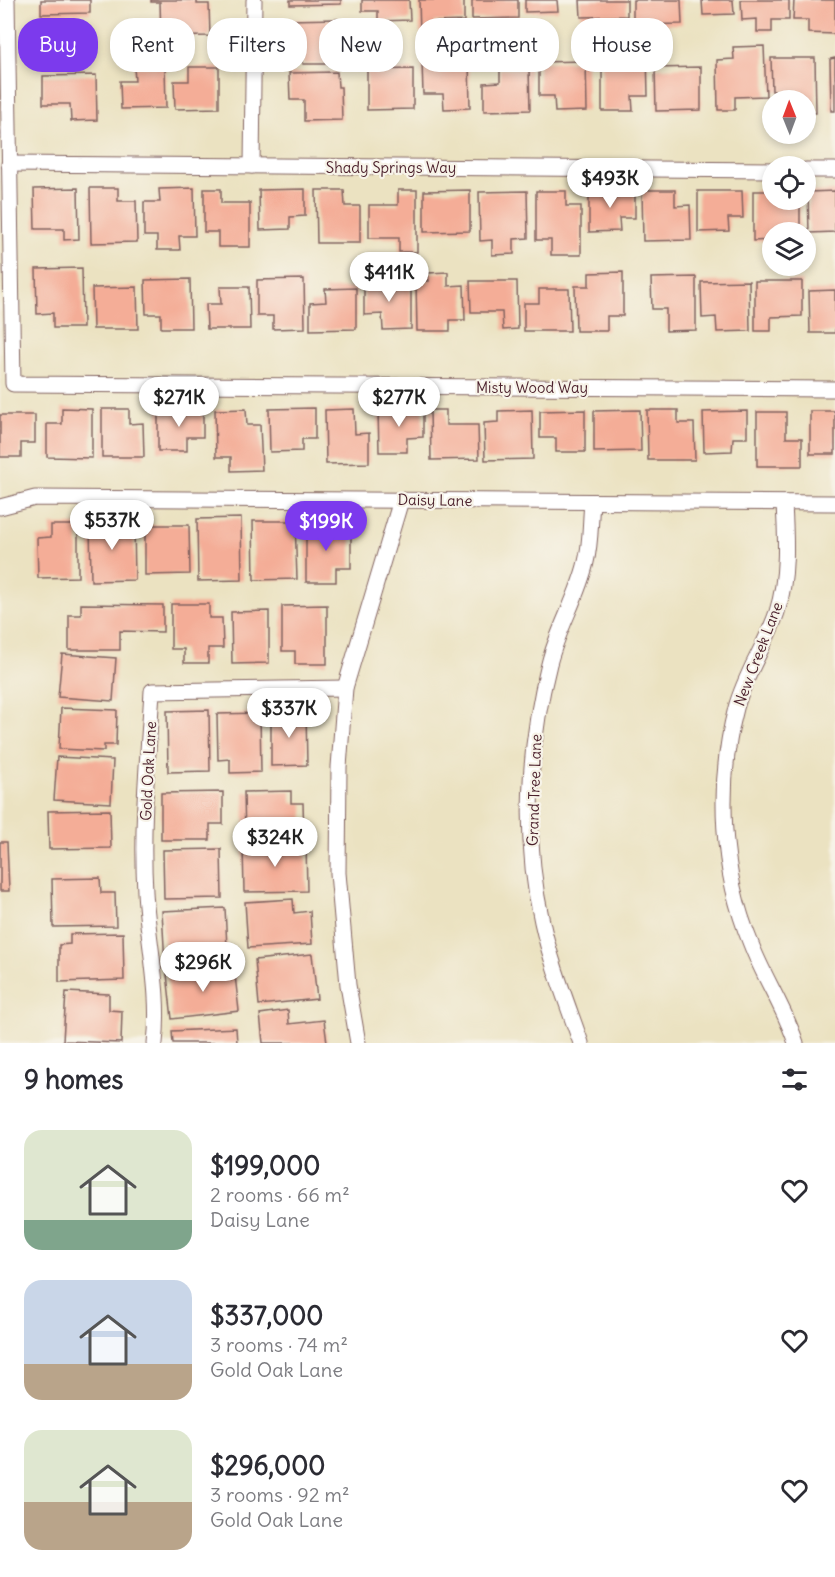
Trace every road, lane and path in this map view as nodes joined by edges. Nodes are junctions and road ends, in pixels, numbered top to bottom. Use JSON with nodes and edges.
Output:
{"nodes":[{"id":1,"x":7,"y":0,"type":"edge"},
{"id":2,"x":254,"y":0,"type":"edge"},
{"id":3,"x":9,"y":164,"type":"junction"},
{"id":4,"x":252,"y":166,"type":"junction"},
{"id":5,"x":762,"y":170,"type":"edge"},
{"id":6,"x":816,"y":170,"type":"edge"},
{"id":7,"x":835,"y":170,"type":"edge"},
{"id":8,"x":835,"y":389,"type":"edge"},
{"id":9,"x":400,"y":500,"type":"junction"},
{"id":10,"x":592,"y":503,"type":"junction"},
{"id":11,"x":835,"y":503,"type":"edge"},
{"id":12,"x":784,"y":504,"type":"junction"},
{"id":13,"x":0,"y":507,"type":"edge"},
{"id":14,"x":345,"y":688,"type":"junction"},
{"id":15,"x":155,"y":1043,"type":"edge"},
{"id":16,"x":358,"y":1043,"type":"edge"},
{"id":17,"x":581,"y":1043,"type":"edge"},
{"id":18,"x":796,"y":1043,"type":"edge"}],
"edges":[{"from":1,"to":3,"type":"street"},
{"from":2,"to":4,"type":"street"},
{"from":3,"to":4,"type":"street","name":"Shady Springs Way"},
{"from":3,"to":8,"type":"street","name":"Misty Wood Way"},
{"from":4,"to":5,"type":"street","name":"Shady Springs Way"},
{"from":6,"to":7,"type":"street"},
{"from":9,"to":10,"type":"street","name":"Daisy Lane"},
{"from":9,"to":13,"type":"street","name":"Daisy Lane"},
{"from":9,"to":14,"type":"street"},
{"from":10,"to":12,"type":"street","name":"Daisy Lane"},
{"from":10,"to":17,"type":"street","name":"Grand Tree Lane"},
{"from":11,"to":12,"type":"street","name":"Daisy Lane"},
{"from":12,"to":18,"type":"street","name":"New Creek Lane"},
{"from":14,"to":15,"type":"street","name":"Gold Oak Lane"},
{"from":14,"to":16,"type":"street"}]}
